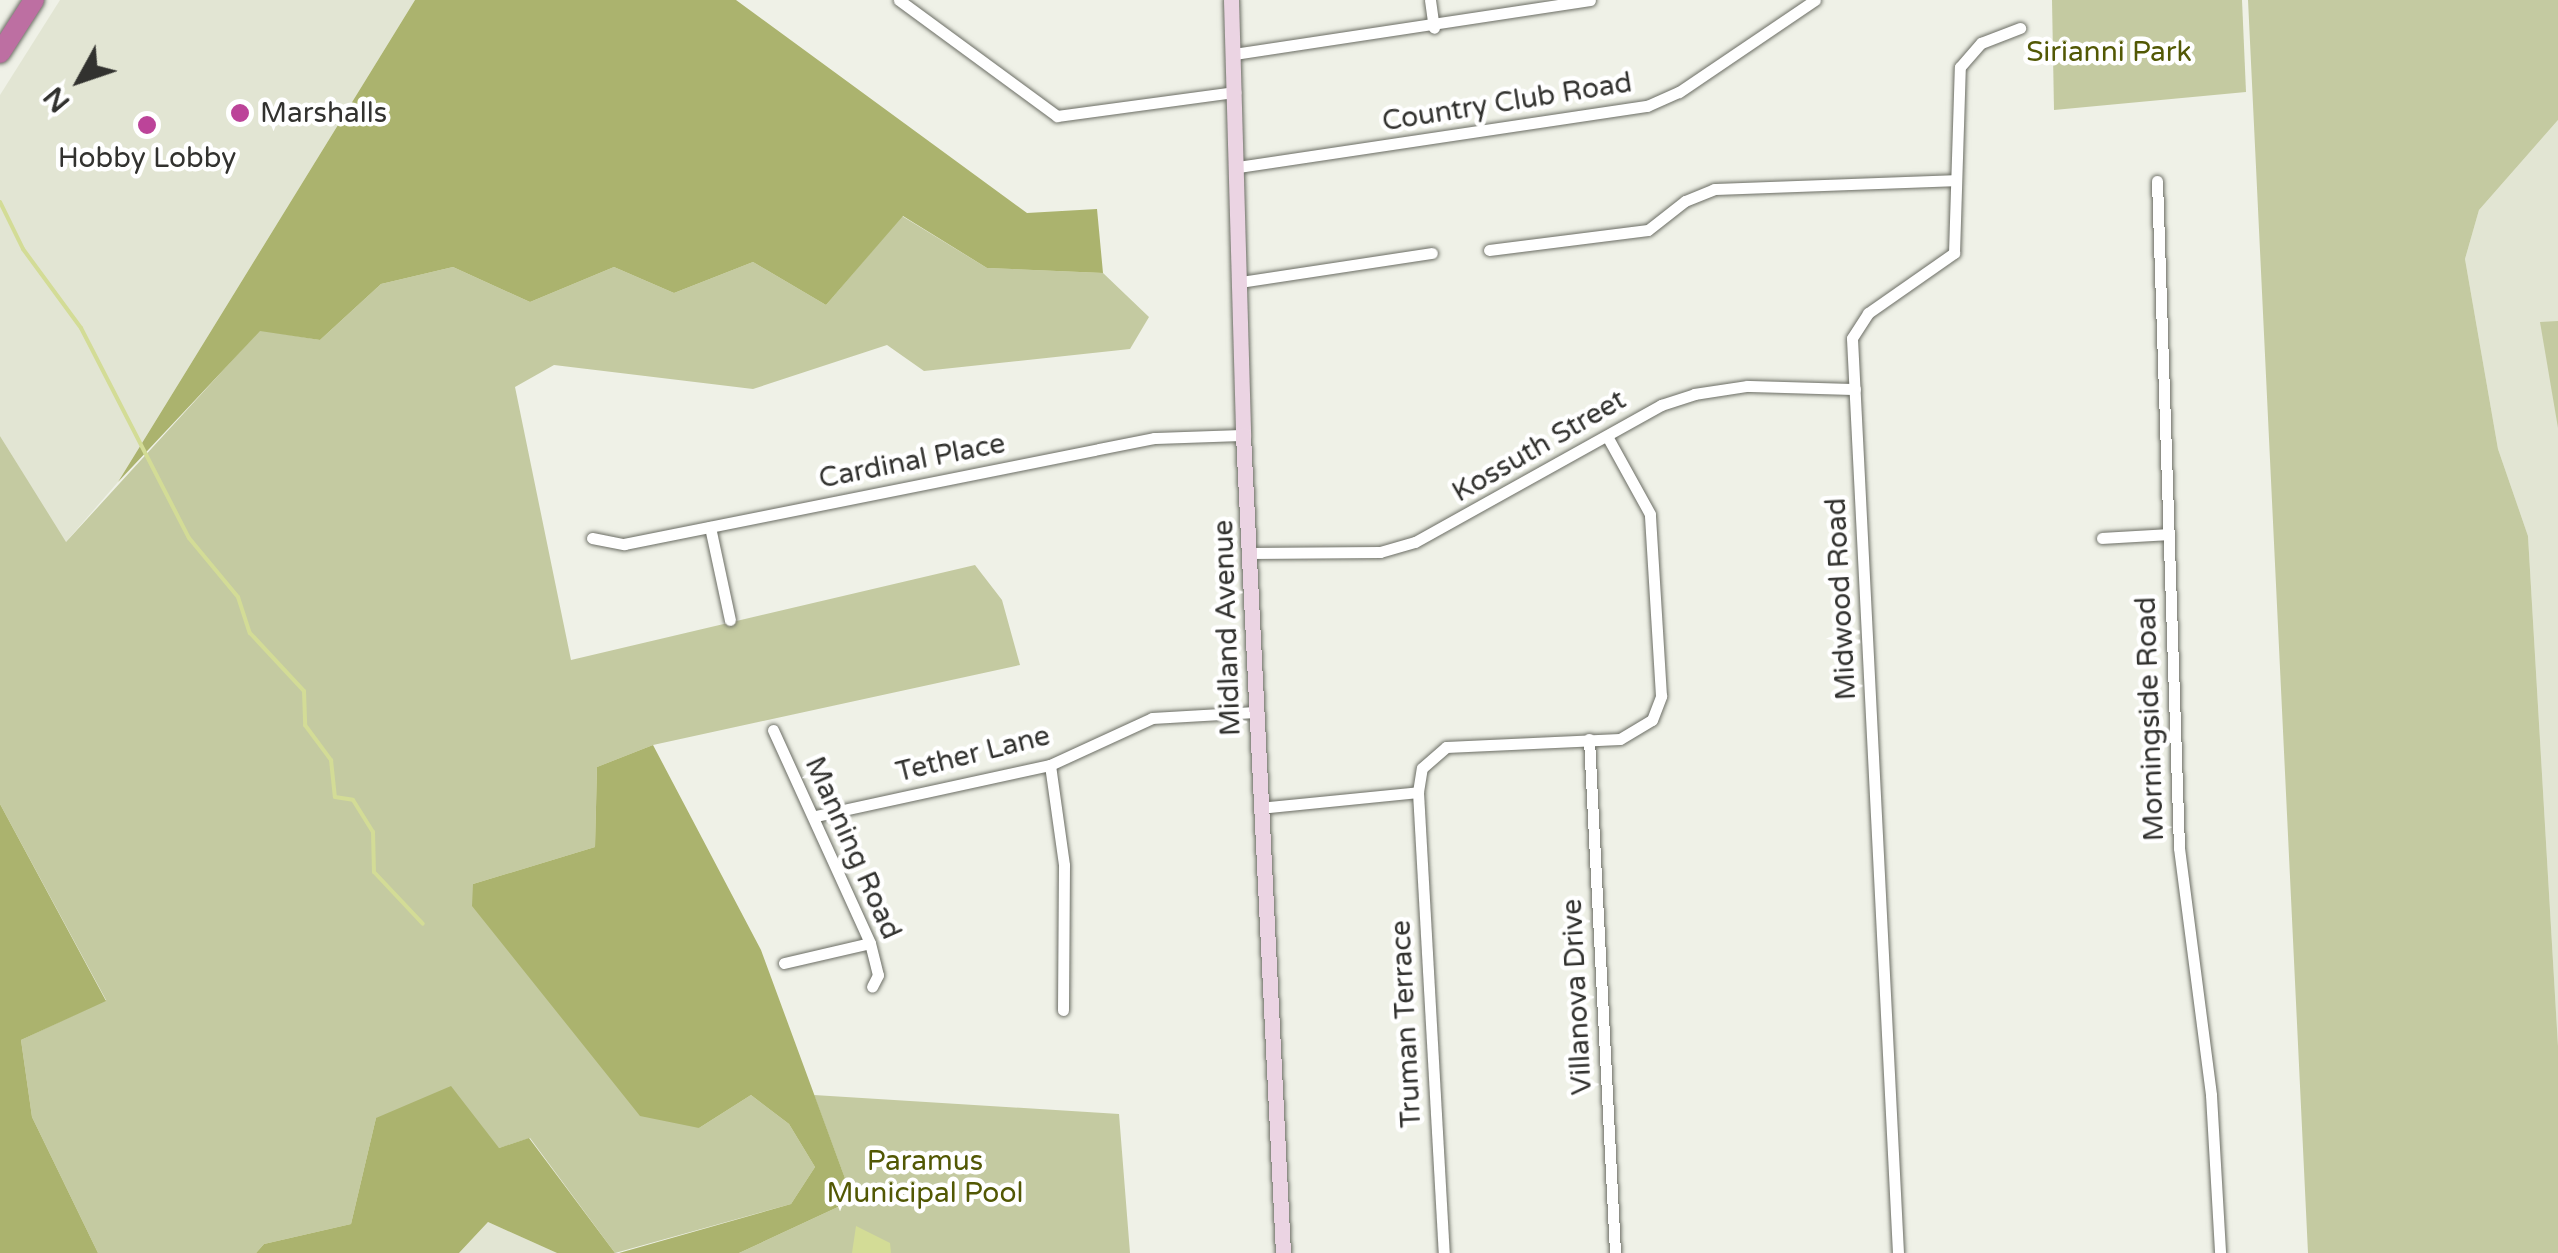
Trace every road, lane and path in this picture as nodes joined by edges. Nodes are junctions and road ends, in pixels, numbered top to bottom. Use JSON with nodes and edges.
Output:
{"nodes":[{"id":1,"x":34,"y":0,"type":"edge"},
{"id":2,"x":899,"y":0,"type":"edge"},
{"id":3,"x":1231,"y":0,"type":"edge"},
{"id":4,"x":1430,"y":0,"type":"edge"},
{"id":5,"x":1590,"y":0,"type":"edge"},
{"id":6,"x":1814,"y":0,"type":"edge"},
{"id":7,"x":1434,"y":28,"type":"junction"},
{"id":8,"x":2020,"y":28,"type":"dead end"},
{"id":9,"x":0,"y":53,"type":"edge"},
{"id":10,"x":1234,"y":54,"type":"junction"},
{"id":11,"x":1235,"y":92,"type":"junction"},
{"id":12,"x":1238,"y":166,"type":"junction"},
{"id":13,"x":1954,"y":180,"type":"junction"},
{"id":14,"x":2157,"y":181,"type":"dead end"},
{"id":15,"x":1489,"y":250,"type":"dead end"},
{"id":16,"x":1432,"y":254,"type":"dead end"},
{"id":17,"x":1240,"y":282,"type":"junction"},
{"id":18,"x":1855,"y":389,"type":"junction"},
{"id":19,"x":1243,"y":436,"type":"junction"},
{"id":20,"x":1607,"y":436,"type":"junction"},
{"id":21,"x":710,"y":527,"type":"junction"},
{"id":22,"x":2169,"y":534,"type":"junction"},
{"id":23,"x":592,"y":538,"type":"dead end"},
{"id":24,"x":2102,"y":538,"type":"dead end"},
{"id":25,"x":1249,"y":554,"type":"junction"},
{"id":26,"x":730,"y":620,"type":"dead end"},
{"id":27,"x":1255,"y":712,"type":"junction"},
{"id":28,"x":773,"y":730,"type":"dead end"},
{"id":29,"x":1589,"y":738,"type":"junction"},
{"id":30,"x":1050,"y":765,"type":"junction"},
{"id":31,"x":1418,"y":792,"type":"junction"},
{"id":32,"x":1260,"y":808,"type":"junction"},
{"id":33,"x":816,"y":816,"type":"junction"},
{"id":34,"x":870,"y":943,"type":"junction"},
{"id":35,"x":784,"y":964,"type":"dead end"},
{"id":36,"x":872,"y":988,"type":"dead end"},
{"id":37,"x":1062,"y":1010,"type":"dead end"},
{"id":38,"x":1283,"y":1253,"type":"edge"},
{"id":39,"x":1444,"y":1253,"type":"edge"},
{"id":40,"x":1615,"y":1253,"type":"edge"},
{"id":41,"x":1898,"y":1253,"type":"edge"},
{"id":42,"x":2220,"y":1253,"type":"edge"}],
"edges":[{"from":1,"to":9,"type":"highway"},
{"from":2,"to":11,"type":"street"},
{"from":3,"to":10,"type":"street","name":"Midland Avenue"},
{"from":4,"to":7,"type":"street"},
{"from":5,"to":7,"type":"street"},
{"from":6,"to":12,"type":"street","name":"Country Club Road"},
{"from":7,"to":10,"type":"street"},
{"from":8,"to":13,"type":"street","name":"Midwood Road"},
{"from":10,"to":11,"type":"street","name":"Midland Avenue"},
{"from":11,"to":12,"type":"street","name":"Midland Avenue"},
{"from":12,"to":17,"type":"street","name":"Midland Avenue"},
{"from":13,"to":15,"type":"street"},
{"from":13,"to":18,"type":"street","name":"Midwood Road"},
{"from":14,"to":22,"type":"street","name":"Morningside Road"},
{"from":16,"to":17,"type":"street"},
{"from":17,"to":19,"type":"street","name":"Midland Avenue"},
{"from":18,"to":20,"type":"street","name":"Kossuth Street"},
{"from":18,"to":41,"type":"street","name":"Midwood Road"},
{"from":19,"to":21,"type":"street","name":"Cardinal Place"},
{"from":19,"to":25,"type":"street","name":"Midland Avenue"},
{"from":20,"to":25,"type":"street","name":"Kossuth Street"},
{"from":20,"to":29,"type":"street"},
{"from":21,"to":23,"type":"street","name":"Cardinal Place"},
{"from":21,"to":26,"type":"street"},
{"from":22,"to":24,"type":"street"},
{"from":22,"to":42,"type":"street","name":"Morningside Road"},
{"from":25,"to":27,"type":"street","name":"Midland Avenue"},
{"from":27,"to":30,"type":"street","name":"Tether Lane"},
{"from":27,"to":32,"type":"street","name":"Midland Avenue"},
{"from":28,"to":33,"type":"street","name":"Manning Road"},
{"from":29,"to":31,"type":"street"},
{"from":29,"to":40,"type":"street","name":"Villanova Drive"},
{"from":30,"to":33,"type":"street","name":"Tether Lane"},
{"from":30,"to":37,"type":"street"},
{"from":31,"to":32,"type":"street"},
{"from":31,"to":39,"type":"street","name":"Truman Terrace"},
{"from":32,"to":38,"type":"street","name":"Midland Avenue"},
{"from":33,"to":34,"type":"street","name":"Manning Road"},
{"from":34,"to":35,"type":"street"},
{"from":34,"to":36,"type":"street","name":"Manning Road"}]}
